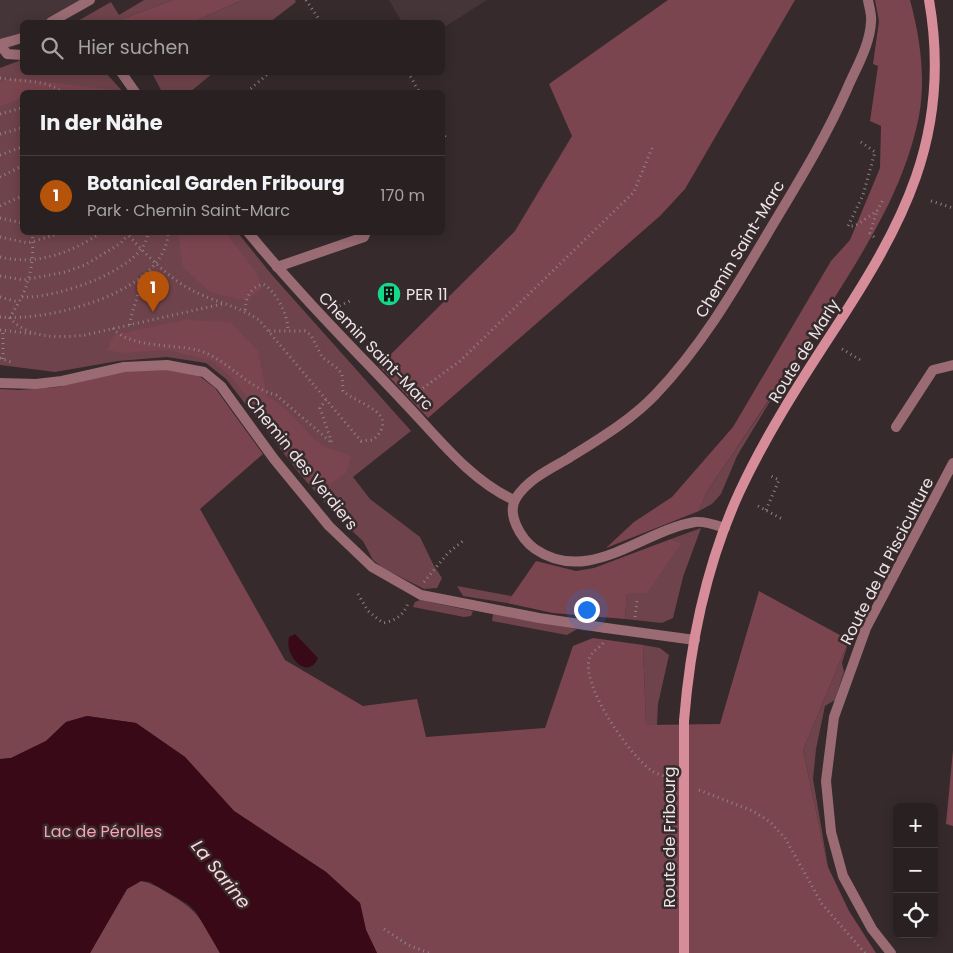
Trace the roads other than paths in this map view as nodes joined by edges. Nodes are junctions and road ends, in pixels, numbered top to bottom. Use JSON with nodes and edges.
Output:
{"nodes":[{"id":1,"x":90,"y":0,"type":"edge"},
{"id":2,"x":868,"y":0,"type":"edge"},
{"id":3,"x":929,"y":0,"type":"edge"},
{"id":4,"x":55,"y":20,"type":"edge"},
{"id":5,"x":20,"y":39,"type":"edge"},
{"id":6,"x":0,"y":44,"type":"edge"},
{"id":7,"x":20,"y":55,"type":"edge"},
{"id":8,"x":123,"y":75,"type":"edge"},
{"id":9,"x":134,"y":90,"type":"edge"},
{"id":10,"x":250,"y":235,"type":"edge"},
{"id":11,"x":365,"y":235,"type":"edge"},
{"id":12,"x":277,"y":267,"type":"junction"},
{"id":13,"x":953,"y":365,"type":"edge"},
{"id":14,"x":0,"y":383,"type":"edge"},
{"id":15,"x":896,"y":427,"type":"dead end"},
{"id":16,"x":953,"y":463,"type":"edge"},
{"id":17,"x":514,"y":500,"type":"junction"},
{"id":18,"x":725,"y":528,"type":"junction"},
{"id":19,"x":695,"y":640,"type":"junction"},
{"id":20,"x":684,"y":721,"type":"joint"},
{"id":21,"x":684,"y":953,"type":"edge"},
{"id":22,"x":891,"y":953,"type":"edge"}],
"edges":[{"from":1,"to":4,"type":"street"},
{"from":2,"to":17,"type":"street","name":"Chemin Saint-Marc"},
{"from":3,"to":18,"type":"main road","name":"Route de Marly"},
{"from":5,"to":6,"type":"street"},
{"from":6,"to":7,"type":"street"},
{"from":8,"to":9,"type":"street"},
{"from":10,"to":12,"type":"street","name":"Chemin Saint-Marc"},
{"from":11,"to":12,"type":"street"},
{"from":12,"to":17,"type":"street","name":"Chemin Saint-Marc"},
{"from":13,"to":15,"type":"street"},
{"from":14,"to":19,"type":"street","name":"Chemin des Verdiers"},
{"from":16,"to":22,"type":"street","name":"Route de la Pisciculture"},
{"from":17,"to":18,"type":"street"},
{"from":18,"to":19,"type":"main road","name":"Route de Marly"},
{"from":19,"to":20,"type":"main road","name":"Route de Marly"},
{"from":20,"to":21,"type":"main road","name":"Route de Fribourg","bridge":true}]}
